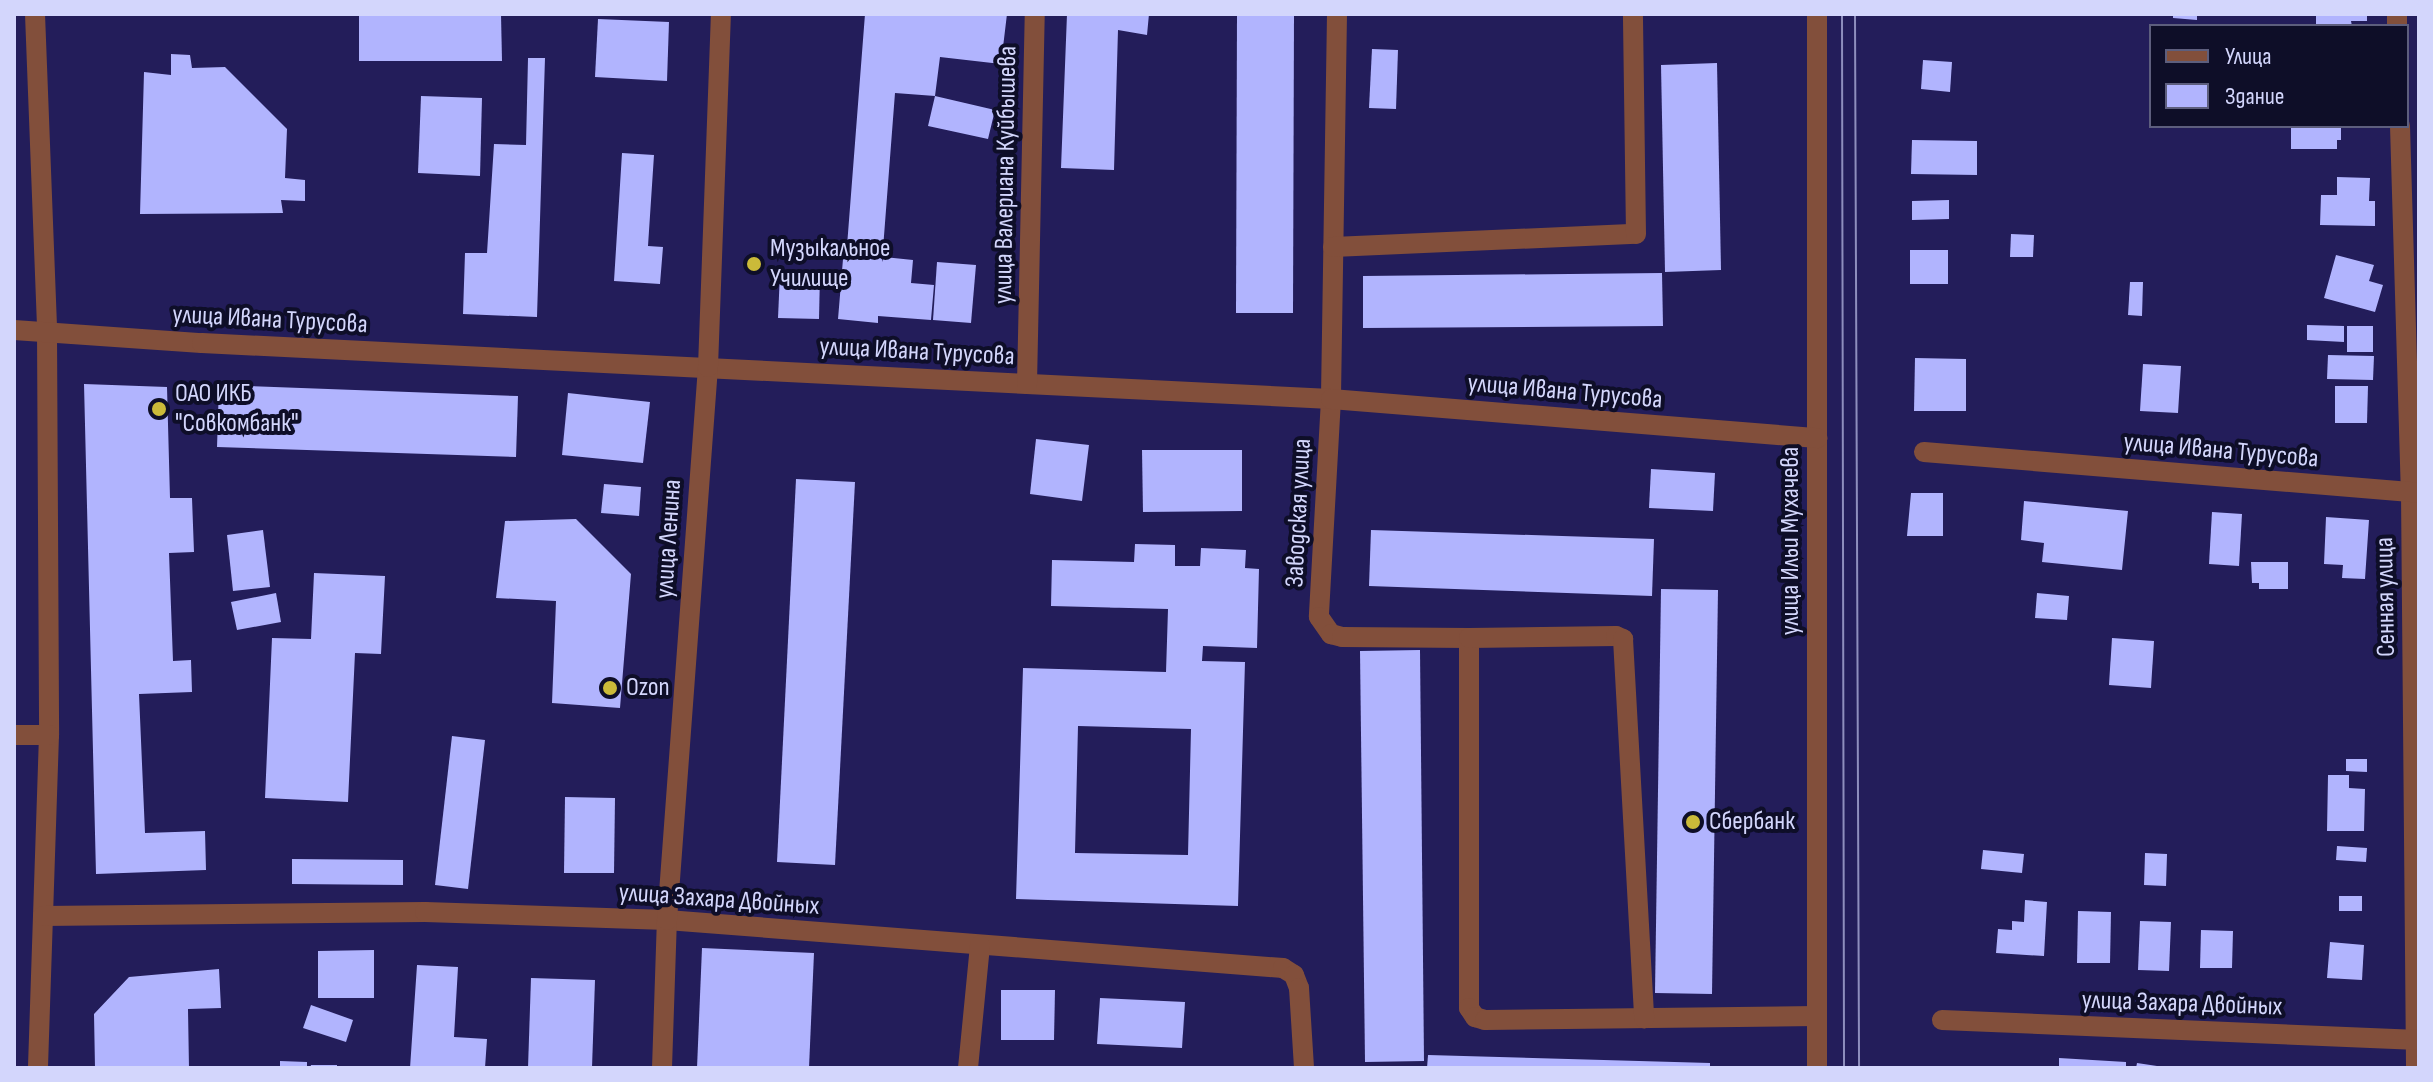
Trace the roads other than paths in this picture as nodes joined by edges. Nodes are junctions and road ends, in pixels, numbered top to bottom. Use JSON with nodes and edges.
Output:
{"nodes":[{"id":1,"x":35,"y":14,"type":"edge"},
{"id":2,"x":721,"y":14,"type":"edge"},
{"id":3,"x":1035,"y":14,"type":"edge"},
{"id":4,"x":1337,"y":14,"type":"edge"},
{"id":5,"x":1633,"y":14,"type":"edge"},
{"id":6,"x":1817,"y":14,"type":"edge"},
{"id":7,"x":2400,"y":128,"type":"edge"},
{"id":8,"x":1333,"y":247,"type":"junction"},
{"id":9,"x":14,"y":330,"type":"edge"},
{"id":10,"x":47,"y":332,"type":"junction"},
{"id":11,"x":708,"y":367,"type":"junction"},
{"id":12,"x":1027,"y":384,"type":"junction"},
{"id":13,"x":1331,"y":399,"type":"junction"},
{"id":14,"x":1817,"y":438,"type":"junction"},
{"id":15,"x":1924,"y":452,"type":"dead end"},
{"id":16,"x":2415,"y":493,"type":"edge"},
{"id":17,"x":1469,"y":638,"type":"junction"},
{"id":18,"x":14,"y":735,"type":"edge"},
{"id":19,"x":49,"y":735,"type":"junction"},
{"id":20,"x":43,"y":916,"type":"junction"},
{"id":21,"x":667,"y":920,"type":"junction"},
{"id":22,"x":980,"y":946,"type":"junction"},
{"id":23,"x":1816,"y":1016,"type":"junction"},
{"id":24,"x":1644,"y":1018,"type":"junction"},
{"id":25,"x":1942,"y":1020,"type":"dead end"},
{"id":26,"x":2418,"y":1040,"type":"edge"},
{"id":27,"x":38,"y":1068,"type":"edge"},
{"id":28,"x":662,"y":1068,"type":"edge"},
{"id":29,"x":968,"y":1068,"type":"edge"},
{"id":30,"x":1304,"y":1068,"type":"edge"},
{"id":31,"x":1817,"y":1068,"type":"edge"},
{"id":32,"x":2416,"y":1068,"type":"edge"}],
"edges":[{"from":1,"to":10,"type":"street"},
{"from":2,"to":11,"type":"street","name":"улица Ленина"},
{"from":3,"to":12,"type":"street","name":"улица Валериана Куйбышева"},
{"from":4,"to":8,"type":"street","name":"Заводская улица"},
{"from":5,"to":8,"type":"street"},
{"from":6,"to":14,"type":"street","name":"улица Ильи Мухачева"},
{"from":7,"to":16,"type":"street","name":"Сенная улица"},
{"from":8,"to":13,"type":"street","name":"Заводская улица"},
{"from":9,"to":10,"type":"street","name":"улица Ивана Турусова"},
{"from":10,"to":11,"type":"street","name":"улица Ивана Турусова"},
{"from":10,"to":19,"type":"street"},
{"from":11,"to":12,"type":"street","name":"улица Ивана Турусова"},
{"from":11,"to":21,"type":"street","name":"улица Ленина"},
{"from":12,"to":13,"type":"street","name":"улица Ивана Турусова"},
{"from":13,"to":14,"type":"street","name":"улица Ивана Турусова"},
{"from":13,"to":17,"type":"street","name":"Заводская улица"},
{"from":14,"to":23,"type":"street","name":"улица Ильи Мухачева"},
{"from":15,"to":16,"type":"street","name":"улица Ивана Турусова"},
{"from":16,"to":26,"type":"street","name":"Сенная улица"},
{"from":17,"to":24,"type":"street"},
{"from":17,"to":24,"type":"street"},
{"from":18,"to":19,"type":"street"},
{"from":19,"to":20,"type":"street"},
{"from":20,"to":21,"type":"street","name":"улица Захара Двойных"},
{"from":20,"to":27,"type":"street"},
{"from":21,"to":22,"type":"street","name":"улица Захара Двойных"},
{"from":21,"to":28,"type":"street","name":"улица Ленина"},
{"from":22,"to":29,"type":"street"},
{"from":22,"to":30,"type":"street","name":"улица Захара Двойных"},
{"from":23,"to":24,"type":"street"},
{"from":23,"to":31,"type":"street","name":"улица Ильи Мухачева"},
{"from":25,"to":26,"type":"street","name":"улица Захара Двойных"},
{"from":26,"to":32,"type":"street","name":"Сенная улица"}]}
